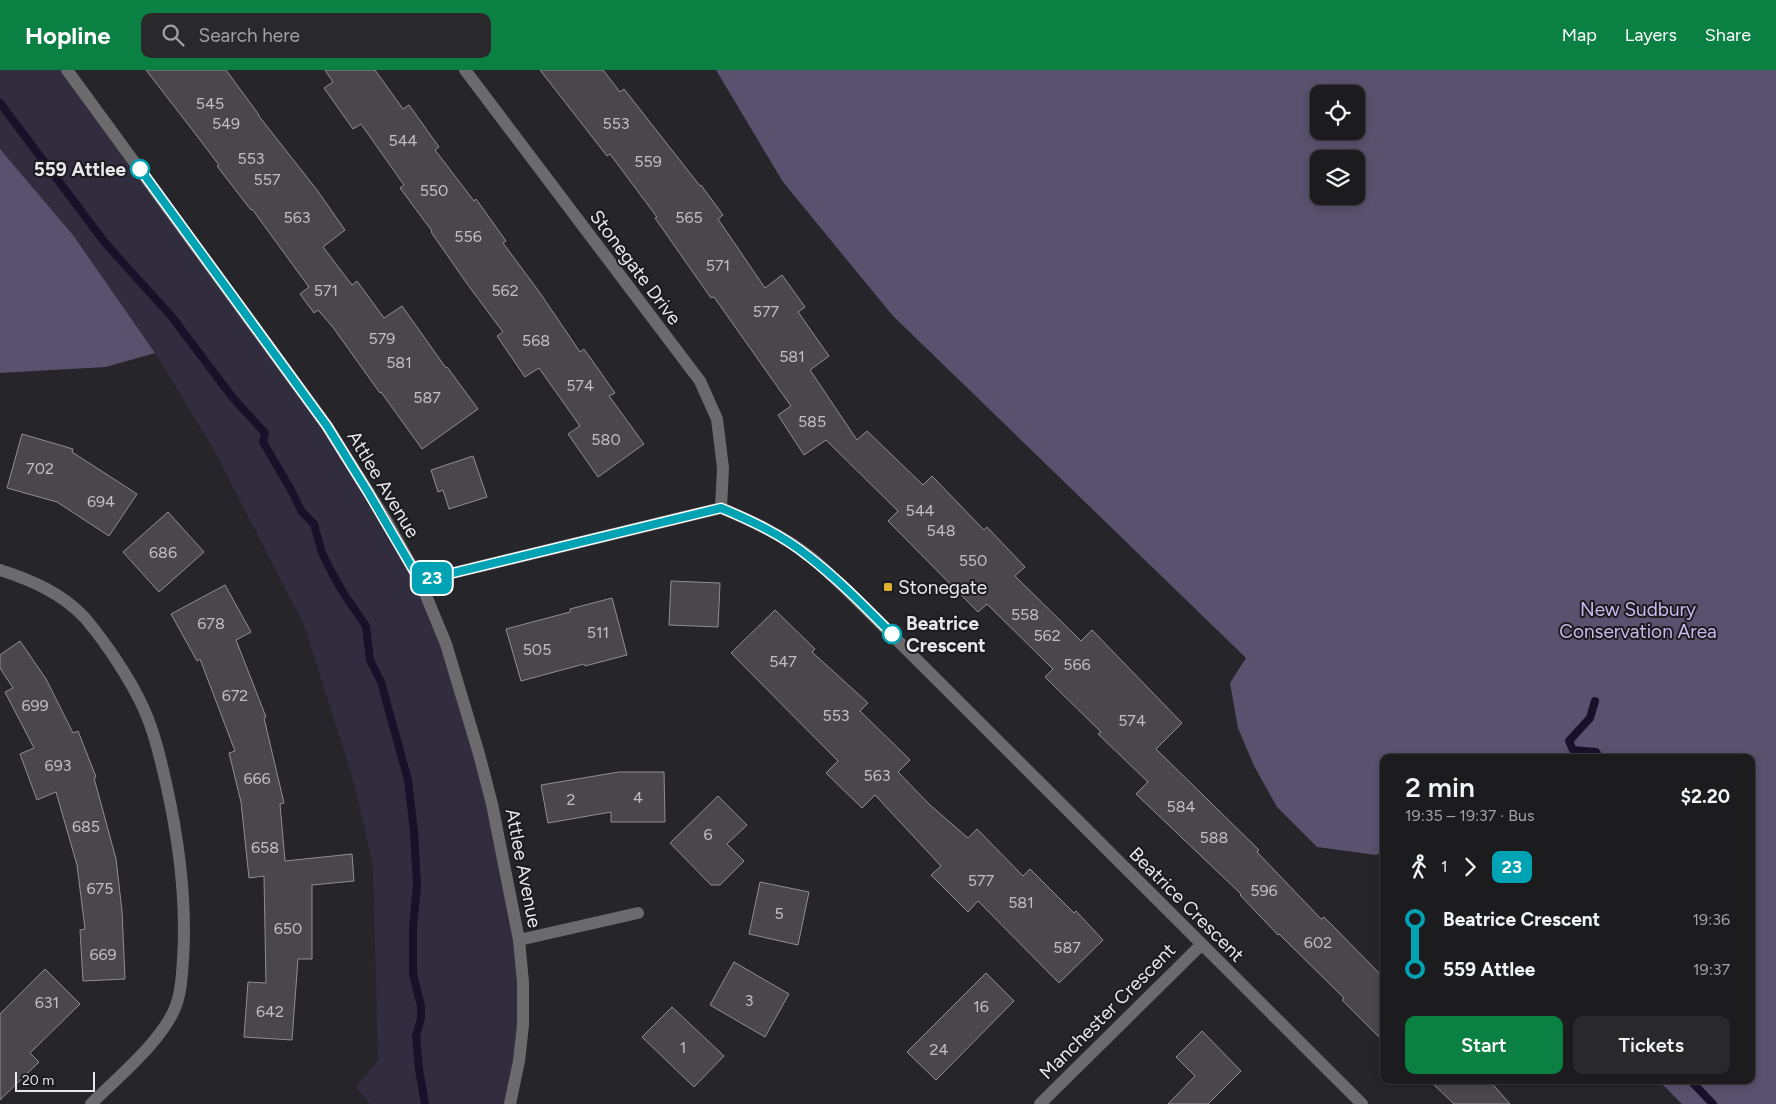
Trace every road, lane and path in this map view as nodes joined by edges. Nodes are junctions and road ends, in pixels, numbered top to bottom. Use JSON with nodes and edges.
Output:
{"nodes":[{"id":1,"x":67,"y":70,"type":"edge"},
{"id":2,"x":465,"y":70,"type":"edge"},
{"id":3,"x":721,"y":508,"type":"junction"},
{"id":4,"x":0,"y":570,"type":"edge"},
{"id":5,"x":420,"y":581,"type":"junction"},
{"id":6,"x":638,"y":913,"type":"dead end"},
{"id":7,"x":519,"y":940,"type":"junction"},
{"id":8,"x":1201,"y":945,"type":"junction"},
{"id":9,"x":91,"y":1104,"type":"edge"},
{"id":10,"x":510,"y":1104,"type":"edge"},
{"id":11,"x":1040,"y":1104,"type":"edge"},
{"id":12,"x":1362,"y":1104,"type":"edge"}],
"edges":[{"from":1,"to":5,"type":"street","name":"Attlee Avenue"},
{"from":2,"to":3,"type":"street","name":"Stonegate Drive"},
{"from":3,"to":5,"type":"street"},
{"from":3,"to":8,"type":"street","name":"Beatrice Crescent"},
{"from":4,"to":9,"type":"street"},
{"from":5,"to":7,"type":"street","name":"Attlee Avenue"},
{"from":6,"to":7,"type":"street"},
{"from":7,"to":10,"type":"street","name":"Attlee Avenue"},
{"from":8,"to":11,"type":"street","name":"Manchester Crescent"},
{"from":8,"to":12,"type":"street","name":"Beatrice Crescent"}]}
